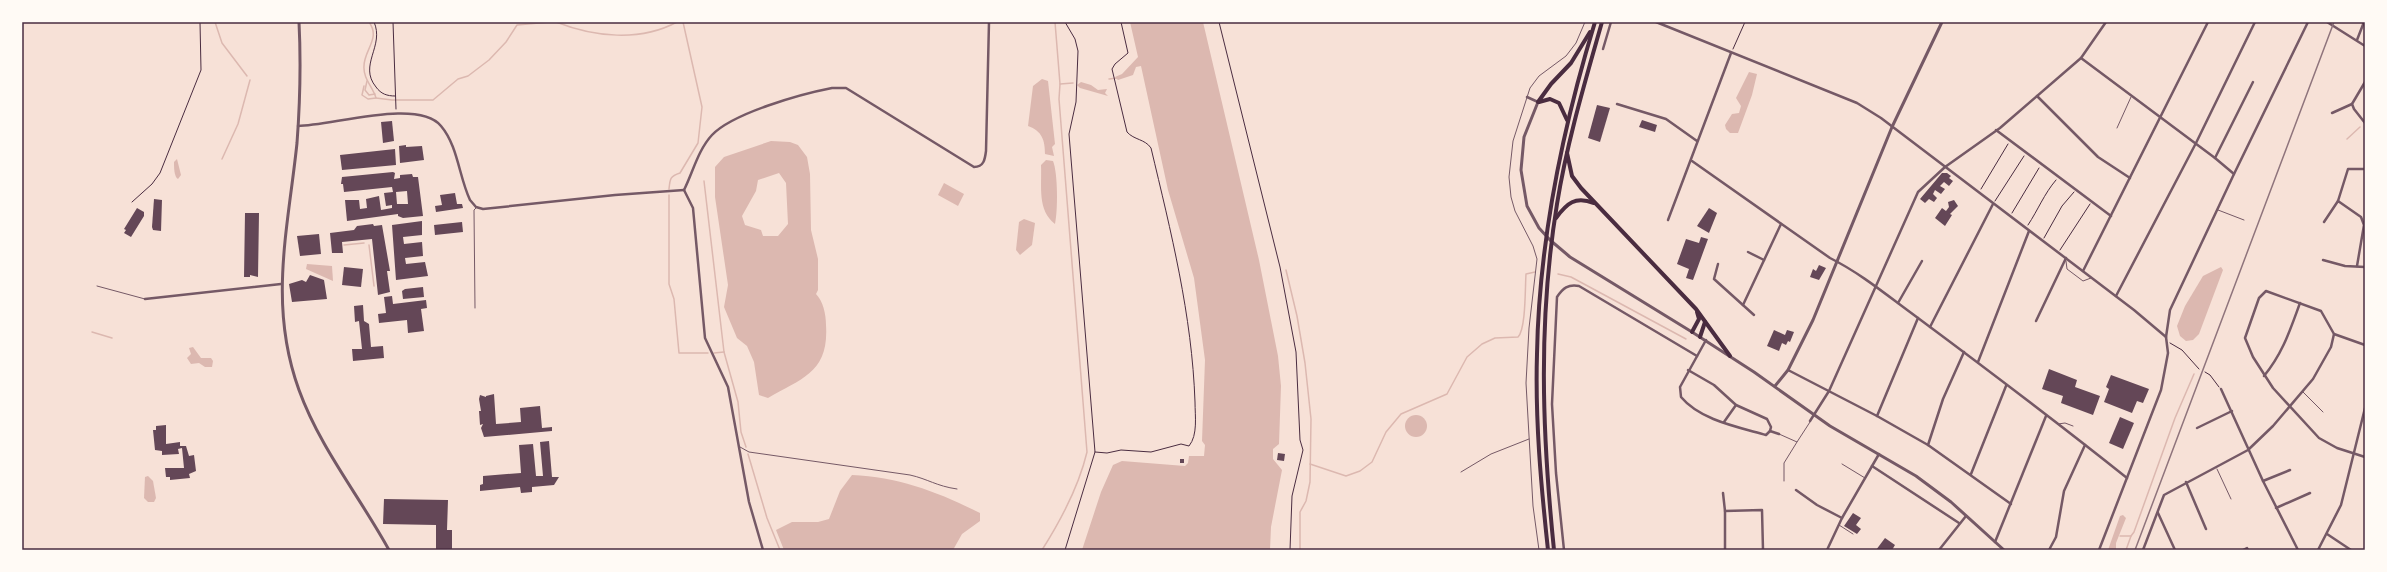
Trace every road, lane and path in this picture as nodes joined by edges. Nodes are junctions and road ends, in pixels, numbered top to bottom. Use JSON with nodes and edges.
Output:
{"nodes":[{"id":1,"x":200,"y":22,"type":"edge"},
{"id":2,"x":299,"y":22,"type":"edge"},
{"id":3,"x":374,"y":22,"type":"edge"},
{"id":4,"x":393,"y":22,"type":"edge"},
{"id":5,"x":989,"y":22,"type":"edge"},
{"id":6,"x":1065,"y":22,"type":"edge"},
{"id":7,"x":1121,"y":22,"type":"edge"},
{"id":8,"x":1219,"y":22,"type":"edge"},
{"id":9,"x":1585,"y":22,"type":"edge"},
{"id":10,"x":1602,"y":22,"type":"edge"},
{"id":11,"x":1611,"y":22,"type":"edge"},
{"id":12,"x":1656,"y":22,"type":"edge"},
{"id":13,"x":1745,"y":22,"type":"edge"},
{"id":14,"x":1942,"y":22,"type":"edge"},
{"id":15,"x":2106,"y":22,"type":"edge"},
{"id":16,"x":2208,"y":22,"type":"edge"},
{"id":17,"x":2255,"y":22,"type":"edge"},
{"id":18,"x":2308,"y":22,"type":"edge"},
{"id":19,"x":2327,"y":22,"type":"edge"},
{"id":20,"x":2364,"y":22,"type":"edge"},
{"id":21,"x":1594,"y":24,"type":"edge"},
{"id":22,"x":2357,"y":40,"type":"junction"},
{"id":23,"x":2365,"y":46,"type":"edge"},
{"id":24,"x":1603,"y":49,"type":"dead end"},
{"id":25,"x":1732,"y":53,"type":"junction"},
{"id":26,"x":2081,"y":58,"type":"junction"},
{"id":27,"x":2253,"y":82,"type":"dead end"},
{"id":28,"x":2365,"y":82,"type":"edge"},
{"id":29,"x":2037,"y":96,"type":"junction"},
{"id":30,"x":2131,"y":96,"type":"junction"},
{"id":31,"x":395,"y":97,"type":"junction"},
{"id":32,"x":1527,"y":97,"type":"junction"},
{"id":33,"x":1538,"y":102,"type":"junction"},
{"id":34,"x":1617,"y":104,"type":"dead end"},
{"id":35,"x":2352,"y":104,"type":"junction"},
{"id":36,"x":2332,"y":113,"type":"dead end"},
{"id":37,"x":396,"y":115,"type":"junction"},
{"id":38,"x":2160,"y":119,"type":"junction"},
{"id":39,"x":1567,"y":122,"type":"junction"},
{"id":40,"x":2365,"y":123,"type":"edge"},
{"id":41,"x":298,"y":126,"type":"junction"},
{"id":42,"x":1892,"y":127,"type":"junction"},
{"id":43,"x":2117,"y":128,"type":"dead end"},
{"id":44,"x":1996,"y":130,"type":"junction"},
{"id":45,"x":2010,"y":140,"type":"junction"},
{"id":46,"x":1697,"y":141,"type":"junction"},
{"id":47,"x":2196,"y":143,"type":"junction"},
{"id":48,"x":1567,"y":151,"type":"junction"},
{"id":49,"x":2026,"y":152,"type":"junction"},
{"id":50,"x":2216,"y":158,"type":"junction"},
{"id":51,"x":1692,"y":161,"type":"junction"},
{"id":52,"x":2042,"y":164,"type":"junction"},
{"id":53,"x":1945,"y":167,"type":"junction"},
{"id":54,"x":2365,"y":168,"type":"edge"},
{"id":55,"x":2234,"y":174,"type":"junction"},
{"id":56,"x":2059,"y":177,"type":"junction"},
{"id":57,"x":2130,"y":178,"type":"junction"},
{"id":58,"x":684,"y":190,"type":"junction"},
{"id":59,"x":2076,"y":190,"type":"junction"},
{"id":60,"x":1979,"y":192,"type":"junction"},
{"id":61,"x":132,"y":202,"type":"dead end"},
{"id":62,"x":2091,"y":202,"type":"junction"},
{"id":63,"x":2338,"y":202,"type":"junction"},
{"id":64,"x":1993,"y":204,"type":"junction"},
{"id":65,"x":1597,"y":205,"type":"junction"},
{"id":66,"x":476,"y":207,"type":"junction"},
{"id":67,"x":2217,"y":210,"type":"junction"},
{"id":68,"x":2009,"y":216,"type":"junction"},
{"id":69,"x":2111,"y":216,"type":"junction"},
{"id":70,"x":1554,"y":220,"type":"junction"},
{"id":71,"x":1668,"y":220,"type":"dead end"},
{"id":72,"x":2244,"y":220,"type":"dead end"},
{"id":73,"x":2324,"y":222,"type":"dead end"},
{"id":74,"x":1781,"y":224,"type":"junction"},
{"id":75,"x":2026,"y":228,"type":"junction"},
{"id":76,"x":2030,"y":230,"type":"junction"},
{"id":77,"x":2042,"y":240,"type":"junction"},
{"id":78,"x":1748,"y":252,"type":"dead end"},
{"id":79,"x":2058,"y":252,"type":"junction"},
{"id":80,"x":2066,"y":258,"type":"junction"},
{"id":81,"x":1764,"y":260,"type":"junction"},
{"id":82,"x":2323,"y":260,"type":"dead end"},
{"id":83,"x":1922,"y":261,"type":"dead end"},
{"id":84,"x":1838,"y":262,"type":"junction"},
{"id":85,"x":1718,"y":264,"type":"dead end"},
{"id":86,"x":2356,"y":266,"type":"junction"},
{"id":87,"x":2365,"y":267,"type":"edge"},
{"id":88,"x":2083,"y":270,"type":"junction"},
{"id":89,"x":2092,"y":278,"type":"junction"},
{"id":90,"x":281,"y":284,"type":"junction"},
{"id":91,"x":97,"y":286,"type":"dead end"},
{"id":92,"x":1875,"y":286,"type":"junction"},
{"id":93,"x":2116,"y":296,"type":"junction"},
{"id":94,"x":145,"y":299,"type":"joint"},
{"id":95,"x":1898,"y":303,"type":"junction"},
{"id":96,"x":2300,"y":303,"type":"junction"},
{"id":97,"x":1743,"y":305,"type":"junction"},
{"id":98,"x":476,"y":308,"type":"dead end"},
{"id":99,"x":1696,"y":309,"type":"junction"},
{"id":100,"x":1754,"y":315,"type":"dead end"},
{"id":101,"x":1918,"y":318,"type":"junction"},
{"id":102,"x":2036,"y":321,"type":"dead end"},
{"id":103,"x":1705,"y":322,"type":"junction"},
{"id":104,"x":1930,"y":327,"type":"junction"},
{"id":105,"x":1692,"y":332,"type":"junction"},
{"id":106,"x":2334,"y":334,"type":"junction"},
{"id":107,"x":1700,"y":337,"type":"junction"},
{"id":108,"x":2166,"y":338,"type":"junction"},
{"id":109,"x":1706,"y":340,"type":"junction"},
{"id":110,"x":2168,"y":343,"type":"junction"},
{"id":111,"x":2365,"y":345,"type":"edge"},
{"id":112,"x":1964,"y":352,"type":"junction"},
{"id":113,"x":1697,"y":356,"type":"junction"},
{"id":114,"x":1730,"y":356,"type":"junction"},
{"id":115,"x":1978,"y":362,"type":"junction"},
{"id":116,"x":2199,"y":369,"type":"dead end"},
{"id":117,"x":1688,"y":370,"type":"junction"},
{"id":118,"x":1788,"y":370,"type":"junction"},
{"id":119,"x":2205,"y":372,"type":"dead end"},
{"id":120,"x":2264,"y":376,"type":"junction"},
{"id":121,"x":1775,"y":386,"type":"junction"},
{"id":122,"x":2006,"y":386,"type":"junction"},
{"id":123,"x":2221,"y":389,"type":"joint"},
{"id":124,"x":1829,"y":391,"type":"junction"},
{"id":125,"x":2303,"y":392,"type":"junction"},
{"id":126,"x":1736,"y":405,"type":"junction"},
{"id":127,"x":2290,"y":407,"type":"junction"},
{"id":128,"x":2365,"y":408,"type":"edge"},
{"id":129,"x":2232,"y":410,"type":"junction"},
{"id":130,"x":2323,"y":412,"type":"dead end"},
{"id":131,"x":1814,"y":416,"type":"junction"},
{"id":132,"x":1877,"y":416,"type":"junction"},
{"id":133,"x":2046,"y":416,"type":"junction"},
{"id":134,"x":1810,"y":421,"type":"joint"},
{"id":135,"x":1724,"y":422,"type":"junction"},
{"id":136,"x":2057,"y":424,"type":"junction"},
{"id":137,"x":2073,"y":426,"type":"dead end"},
{"id":138,"x":2197,"y":428,"type":"dead end"},
{"id":139,"x":1770,"y":431,"type":"junction"},
{"id":140,"x":1779,"y":434,"type":"joint"},
{"id":141,"x":1529,"y":439,"type":"junction"},
{"id":142,"x":1797,"y":442,"type":"junction"},
{"id":143,"x":2085,"y":445,"type":"junction"},
{"id":144,"x":1928,"y":446,"type":"junction"},
{"id":145,"x":739,"y":447,"type":"junction"},
{"id":146,"x":2248,"y":450,"type":"junction"},
{"id":147,"x":1095,"y":452,"type":"junction"},
{"id":148,"x":1879,"y":454,"type":"junction"},
{"id":149,"x":2354,"y":454,"type":"junction"},
{"id":150,"x":2365,"y":457,"type":"edge"},
{"id":151,"x":1842,"y":464,"type":"dead end"},
{"id":152,"x":1872,"y":466,"type":"junction"},
{"id":153,"x":2216,"y":468,"type":"junction"},
{"id":154,"x":2290,"y":470,"type":"dead end"},
{"id":155,"x":1461,"y":472,"type":"dead end"},
{"id":156,"x":1971,"y":474,"type":"junction"},
{"id":157,"x":1866,"y":478,"type":"junction"},
{"id":158,"x":2127,"y":478,"type":"junction"},
{"id":159,"x":1784,"y":481,"type":"dead end"},
{"id":160,"x":2263,"y":481,"type":"junction"},
{"id":161,"x":2186,"y":482,"type":"junction"},
{"id":162,"x":957,"y":489,"type":"dead end"},
{"id":163,"x":1796,"y":490,"type":"dead end"},
{"id":164,"x":1723,"y":493,"type":"dead end"},
{"id":165,"x":2310,"y":494,"type":"dead end"},
{"id":166,"x":2231,"y":499,"type":"dead end"},
{"id":167,"x":2011,"y":504,"type":"junction"},
{"id":168,"x":2276,"y":508,"type":"junction"},
{"id":169,"x":1725,"y":511,"type":"junction"},
{"id":170,"x":2158,"y":513,"type":"junction"},
{"id":171,"x":1966,"y":516,"type":"junction"},
{"id":172,"x":1842,"y":518,"type":"junction"},
{"id":173,"x":1959,"y":523,"type":"junction"},
{"id":174,"x":1839,"y":525,"type":"junction"},
{"id":175,"x":2206,"y":529,"type":"dead end"},
{"id":176,"x":1854,"y":534,"type":"dead end"},
{"id":177,"x":2328,"y":534,"type":"junction"},
{"id":178,"x":1995,"y":542,"type":"junction"},
{"id":179,"x":389,"y":550,"type":"edge"},
{"id":180,"x":763,"y":550,"type":"edge"},
{"id":181,"x":1065,"y":550,"type":"edge"},
{"id":182,"x":1290,"y":550,"type":"edge"},
{"id":183,"x":1539,"y":550,"type":"edge"},
{"id":184,"x":1548,"y":550,"type":"edge"},
{"id":185,"x":1554,"y":550,"type":"edge"},
{"id":186,"x":1564,"y":550,"type":"edge"},
{"id":187,"x":1726,"y":550,"type":"edge"},
{"id":188,"x":1763,"y":550,"type":"edge"},
{"id":189,"x":1827,"y":550,"type":"edge"},
{"id":190,"x":1939,"y":550,"type":"edge"},
{"id":191,"x":2004,"y":550,"type":"edge"},
{"id":192,"x":2049,"y":550,"type":"edge"},
{"id":193,"x":2099,"y":550,"type":"edge"},
{"id":194,"x":2142,"y":550,"type":"edge"},
{"id":195,"x":2175,"y":550,"type":"edge"},
{"id":196,"x":2243,"y":550,"type":"edge"},
{"id":197,"x":2248,"y":550,"type":"edge"},
{"id":198,"x":2298,"y":550,"type":"edge"},
{"id":199,"x":2318,"y":550,"type":"edge"},
{"id":200,"x":2351,"y":550,"type":"edge"}],
"edges":[{"from":1,"to":61,"type":"path"},
{"from":2,"to":41,"type":"street"},
{"from":3,"to":31,"type":"path"},
{"from":4,"to":31,"type":"path"},
{"from":5,"to":58,"type":"street"},
{"from":6,"to":147,"type":"path"},
{"from":7,"to":147,"type":"path"},
{"from":8,"to":182,"type":"path"},
{"from":9,"to":32,"type":"lane"},
{"from":10,"to":48,"type":"highway"},
{"from":11,"to":24,"type":"street"},
{"from":12,"to":25,"type":"street"},
{"from":13,"to":25,"type":"path"},
{"from":14,"to":42,"type":"street"},
{"from":15,"to":26,"type":"street"},
{"from":16,"to":38,"type":"street"},
{"from":17,"to":47,"type":"street"},
{"from":18,"to":55,"type":"street"},
{"from":19,"to":22,"type":"street"},
{"from":20,"to":22,"type":"street"},
{"from":21,"to":33,"type":"highway"},
{"from":21,"to":39,"type":"highway"},
{"from":22,"to":23,"type":"street"},
{"from":25,"to":42,"type":"street"},
{"from":25,"to":46,"type":"street"},
{"from":26,"to":29,"type":"street"},
{"from":26,"to":30,"type":"street"},
{"from":27,"to":50,"type":"street"},
{"from":28,"to":35,"type":"street"},
{"from":29,"to":44,"type":"street"},
{"from":29,"to":57,"type":"street"},
{"from":30,"to":38,"type":"street"},
{"from":30,"to":43,"type":"lane"},
{"from":31,"to":37,"type":"path"},
{"from":32,"to":33,"type":"street"},
{"from":32,"to":141,"type":"lane"},
{"from":33,"to":39,"type":"highway"},
{"from":33,"to":105,"type":"street"},
{"from":34,"to":46,"type":"street"},
{"from":35,"to":36,"type":"street"},
{"from":35,"to":40,"type":"street"},
{"from":37,"to":41,"type":"street"},
{"from":37,"to":66,"type":"street"},
{"from":38,"to":47,"type":"street"},
{"from":38,"to":57,"type":"street"},
{"from":39,"to":184,"type":"highway"},
{"from":41,"to":90,"type":"street"},
{"from":42,"to":53,"type":"street"},
{"from":42,"to":84,"type":"street"},
{"from":44,"to":45,"type":"street"},
{"from":44,"to":53,"type":"street"},
{"from":45,"to":49,"type":"street"},
{"from":45,"to":60,"type":"path"},
{"from":46,"to":51,"type":"street"},
{"from":47,"to":50,"type":"street"},
{"from":47,"to":93,"type":"street"},
{"from":48,"to":65,"type":"highway"},
{"from":48,"to":70,"type":"highway"},
{"from":49,"to":52,"type":"street"},
{"from":49,"to":64,"type":"path"},
{"from":50,"to":55,"type":"street"},
{"from":51,"to":71,"type":"street"},
{"from":51,"to":74,"type":"street"},
{"from":52,"to":56,"type":"street"},
{"from":52,"to":68,"type":"path"},
{"from":53,"to":60,"type":"street"},
{"from":53,"to":92,"type":"street"},
{"from":54,"to":63,"type":"street"},
{"from":55,"to":67,"type":"street"},
{"from":56,"to":59,"type":"street"},
{"from":56,"to":75,"type":"path"},
{"from":57,"to":69,"type":"street"},
{"from":58,"to":66,"type":"street"},
{"from":58,"to":145,"type":"street"},
{"from":59,"to":62,"type":"street"},
{"from":59,"to":77,"type":"path"},
{"from":60,"to":64,"type":"street"},
{"from":62,"to":69,"type":"street"},
{"from":62,"to":79,"type":"path"},
{"from":63,"to":73,"type":"street"},
{"from":63,"to":86,"type":"street"},
{"from":64,"to":68,"type":"street"},
{"from":64,"to":104,"type":"street"},
{"from":65,"to":70,"type":"highway"},
{"from":65,"to":99,"type":"highway"},
{"from":66,"to":98,"type":"lane"},
{"from":67,"to":72,"type":"lane"},
{"from":67,"to":108,"type":"street"},
{"from":68,"to":75,"type":"street"},
{"from":69,"to":88,"type":"street"},
{"from":70,"to":185,"type":"highway"},
{"from":74,"to":81,"type":"street"},
{"from":74,"to":84,"type":"street"},
{"from":75,"to":76,"type":"street"},
{"from":76,"to":77,"type":"street"},
{"from":76,"to":115,"type":"street"},
{"from":77,"to":79,"type":"street"},
{"from":78,"to":81,"type":"street"},
{"from":79,"to":80,"type":"street"},
{"from":80,"to":88,"type":"street"},
{"from":80,"to":89,"type":"lane"},
{"from":80,"to":102,"type":"street"},
{"from":81,"to":97,"type":"street"},
{"from":82,"to":86,"type":"street"},
{"from":83,"to":95,"type":"street"},
{"from":84,"to":92,"type":"street"},
{"from":84,"to":118,"type":"street"},
{"from":85,"to":97,"type":"street"},
{"from":86,"to":87,"type":"street"},
{"from":88,"to":89,"type":"street"},
{"from":89,"to":93,"type":"street"},
{"from":90,"to":94,"type":"street"},
{"from":90,"to":179,"type":"street"},
{"from":91,"to":94,"type":"lane"},
{"from":92,"to":95,"type":"street"},
{"from":92,"to":124,"type":"street"},
{"from":93,"to":108,"type":"street"},
{"from":95,"to":101,"type":"street"},
{"from":96,"to":106,"type":"street"},
{"from":96,"to":120,"type":"street"},
{"from":96,"to":120,"type":"street"},
{"from":97,"to":100,"type":"street"},
{"from":99,"to":103,"type":"highway"},
{"from":99,"to":105,"type":"highway"},
{"from":101,"to":104,"type":"street"},
{"from":101,"to":132,"type":"street"},
{"from":103,"to":107,"type":"highway"},
{"from":103,"to":114,"type":"highway"},
{"from":104,"to":112,"type":"street"},
{"from":105,"to":107,"type":"street"},
{"from":106,"to":111,"type":"street"},
{"from":106,"to":125,"type":"street"},
{"from":107,"to":109,"type":"street"},
{"from":108,"to":110,"type":"street"},
{"from":109,"to":113,"type":"street"},
{"from":109,"to":114,"type":"street"},
{"from":110,"to":116,"type":"path"},
{"from":110,"to":158,"type":"street"},
{"from":112,"to":115,"type":"street"},
{"from":112,"to":144,"type":"street"},
{"from":113,"to":117,"type":"street"},
{"from":113,"to":186,"type":"street"},
{"from":114,"to":121,"type":"street"},
{"from":115,"to":122,"type":"street"},
{"from":117,"to":126,"type":"street"},
{"from":117,"to":135,"type":"street"},
{"from":118,"to":121,"type":"street"},
{"from":118,"to":124,"type":"street"},
{"from":119,"to":123,"type":"path"},
{"from":120,"to":127,"type":"street"},
{"from":121,"to":131,"type":"street"},
{"from":122,"to":133,"type":"street"},
{"from":122,"to":156,"type":"street"},
{"from":123,"to":129,"type":"street"},
{"from":124,"to":131,"type":"street"},
{"from":124,"to":132,"type":"street"},
{"from":125,"to":127,"type":"street"},
{"from":125,"to":130,"type":"lane"},
{"from":126,"to":135,"type":"street"},
{"from":126,"to":139,"type":"street"},
{"from":127,"to":146,"type":"street"},
{"from":127,"to":149,"type":"street"},
{"from":128,"to":149,"type":"street"},
{"from":129,"to":138,"type":"street"},
{"from":129,"to":146,"type":"street"},
{"from":131,"to":134,"type":"street"},
{"from":131,"to":148,"type":"street"},
{"from":132,"to":144,"type":"street"},
{"from":133,"to":136,"type":"street"},
{"from":133,"to":167,"type":"street"},
{"from":134,"to":142,"type":"lane"},
{"from":135,"to":139,"type":"street"},
{"from":136,"to":137,"type":"lane"},
{"from":136,"to":143,"type":"street"},
{"from":139,"to":140,"type":"street"},
{"from":140,"to":142,"type":"lane"},
{"from":141,"to":155,"type":"lane"},
{"from":141,"to":183,"type":"lane"},
{"from":142,"to":159,"type":"lane"},
{"from":143,"to":158,"type":"street"},
{"from":143,"to":192,"type":"street"},
{"from":144,"to":156,"type":"street"},
{"from":145,"to":162,"type":"lane"},
{"from":145,"to":180,"type":"street"},
{"from":146,"to":153,"type":"street"},
{"from":146,"to":160,"type":"street"},
{"from":147,"to":181,"type":"path"},
{"from":148,"to":152,"type":"street"},
{"from":148,"to":171,"type":"street"},
{"from":149,"to":150,"type":"street"},
{"from":149,"to":177,"type":"street"},
{"from":151,"to":157,"type":"lane"},
{"from":152,"to":157,"type":"street"},
{"from":152,"to":173,"type":"street"},
{"from":153,"to":161,"type":"street"},
{"from":153,"to":166,"type":"lane"},
{"from":154,"to":160,"type":"street"},
{"from":156,"to":167,"type":"street"},
{"from":157,"to":172,"type":"street"},
{"from":158,"to":193,"type":"street"},
{"from":160,"to":168,"type":"street"},
{"from":161,"to":170,"type":"street"},
{"from":161,"to":175,"type":"street"},
{"from":163,"to":172,"type":"street"},
{"from":164,"to":169,"type":"street"},
{"from":165,"to":168,"type":"street"},
{"from":167,"to":178,"type":"street"},
{"from":168,"to":198,"type":"street"},
{"from":169,"to":187,"type":"street"},
{"from":169,"to":188,"type":"street"},
{"from":170,"to":194,"type":"street"},
{"from":170,"to":195,"type":"street"},
{"from":171,"to":173,"type":"street"},
{"from":171,"to":178,"type":"street"},
{"from":172,"to":174,"type":"street"},
{"from":173,"to":190,"type":"street"},
{"from":174,"to":176,"type":"lane"},
{"from":174,"to":189,"type":"street"},
{"from":177,"to":199,"type":"street"},
{"from":177,"to":200,"type":"street"},
{"from":178,"to":191,"type":"street"},
{"from":196,"to":197,"type":"street"}]}
